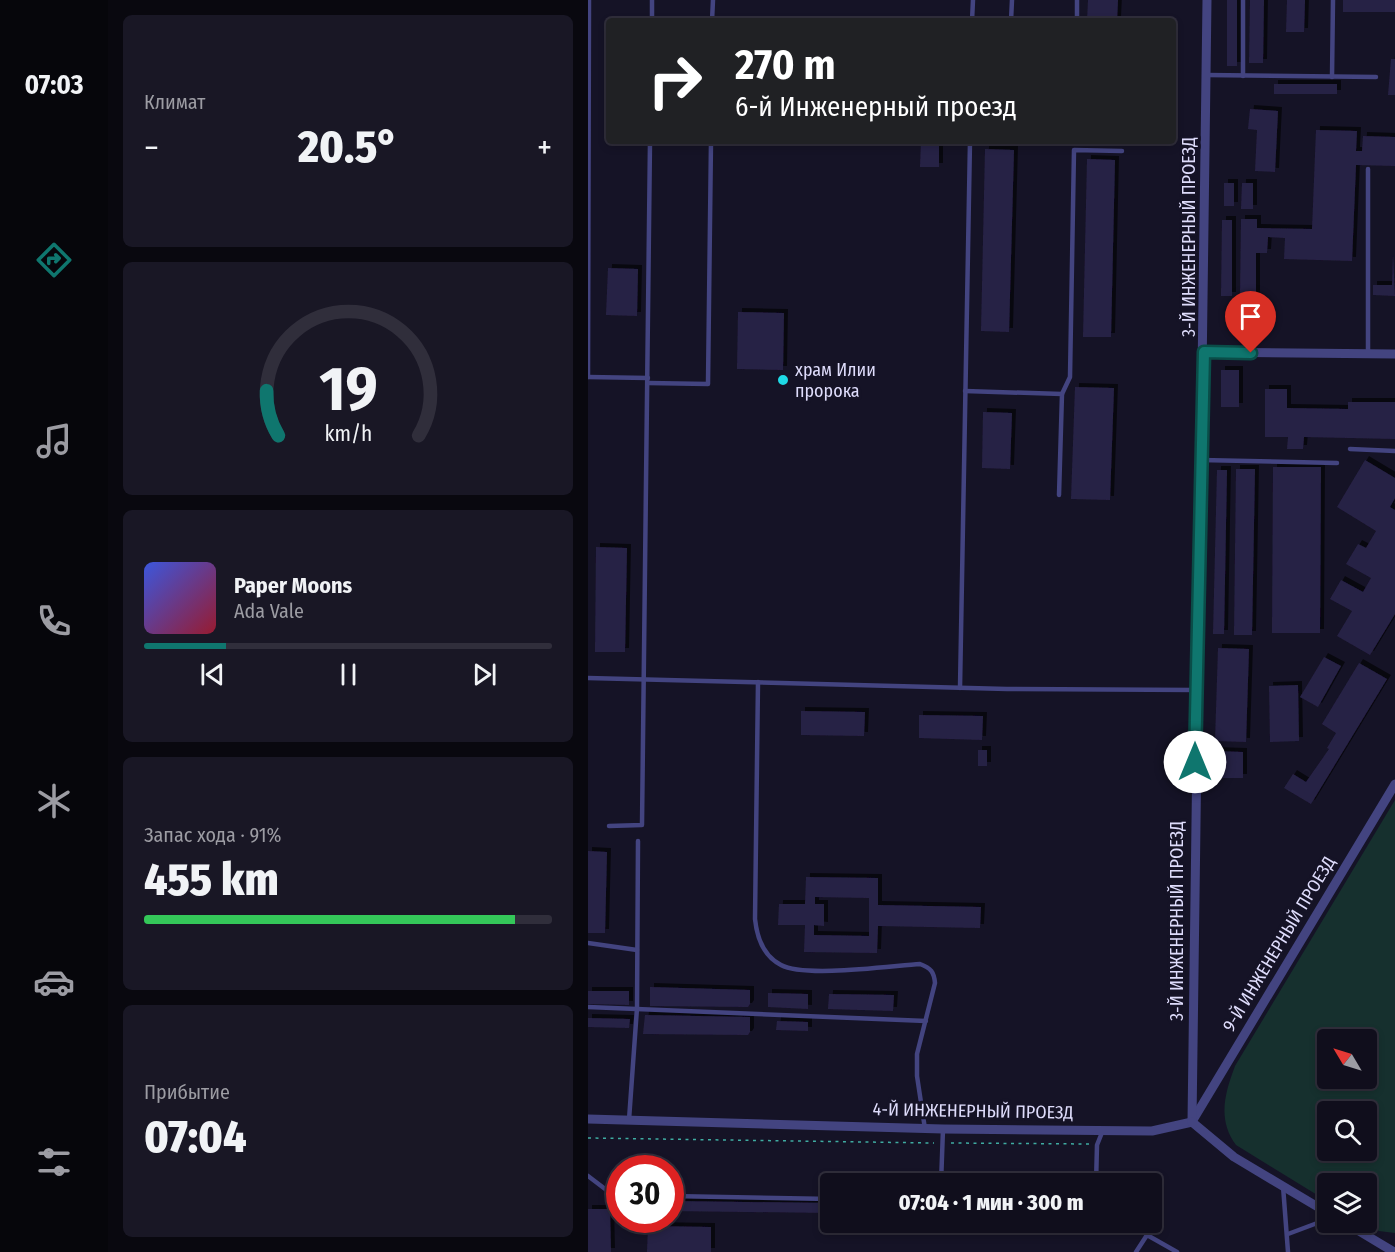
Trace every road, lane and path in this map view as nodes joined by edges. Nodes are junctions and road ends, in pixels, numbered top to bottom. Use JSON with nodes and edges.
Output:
{"nodes":[{"id":1,"x":589,"y":0,"type":"edge"},
{"id":2,"x":652,"y":0,"type":"edge"},
{"id":3,"x":713,"y":0,"type":"edge"},
{"id":4,"x":973,"y":0,"type":"edge"},
{"id":5,"x":1011,"y":0,"type":"edge"},
{"id":6,"x":1077,"y":0,"type":"edge"},
{"id":7,"x":1207,"y":0,"type":"edge"},
{"id":8,"x":1243,"y":0,"type":"edge"},
{"id":9,"x":1333,"y":0,"type":"edge"},
{"id":10,"x":652,"y":18,"type":"edge"},
{"id":11,"x":712,"y":18,"type":"edge"},
{"id":12,"x":972,"y":18,"type":"edge"},
{"id":13,"x":1011,"y":18,"type":"edge"},
{"id":14,"x":1077,"y":18,"type":"edge"},
{"id":15,"x":1206,"y":75,"type":"junction"},
{"id":16,"x":1242,"y":76,"type":"junction"},
{"id":17,"x":1332,"y":77,"type":"junction"},
{"id":18,"x":1376,"y":78,"type":"dead end"},
{"id":19,"x":650,"y":144,"type":"edge"},
{"id":20,"x":711,"y":144,"type":"edge"},
{"id":21,"x":970,"y":144,"type":"edge"},
{"id":22,"x":1122,"y":151,"type":"dead end"},
{"id":23,"x":588,"y":156,"type":"edge"},
{"id":24,"x":1368,"y":169,"type":"dead end"},
{"id":25,"x":1204,"y":352,"type":"junction"},
{"id":26,"x":1368,"y":354,"type":"junction"},
{"id":27,"x":1395,"y":354,"type":"edge"},
{"id":28,"x":588,"y":377,"type":"edge"},
{"id":29,"x":648,"y":381,"type":"junction"},
{"id":30,"x":965,"y":391,"type":"junction"},
{"id":31,"x":1062,"y":394,"type":"junction"},
{"id":32,"x":1350,"y":449,"type":"dead end"},
{"id":33,"x":1395,"y":451,"type":"edge"},
{"id":34,"x":1201,"y":460,"type":"junction"},
{"id":35,"x":1337,"y":463,"type":"dead end"},
{"id":36,"x":1059,"y":495,"type":"dead end"},
{"id":37,"x":588,"y":678,"type":"edge"},
{"id":38,"x":645,"y":678,"type":"junction"},
{"id":39,"x":758,"y":682,"type":"junction"},
{"id":40,"x":960,"y":688,"type":"junction"},
{"id":41,"x":1195,"y":690,"type":"junction"},
{"id":42,"x":1395,"y":784,"type":"edge"},
{"id":43,"x":609,"y":826,"type":"dead end"},
{"id":44,"x":638,"y":841,"type":"dead end"},
{"id":45,"x":588,"y":943,"type":"edge"},
{"id":46,"x":637,"y":950,"type":"junction"},
{"id":47,"x":588,"y":1007,"type":"edge"},
{"id":48,"x":637,"y":1008,"type":"junction"},
{"id":49,"x":926,"y":1021,"type":"junction"},
{"id":50,"x":588,"y":1119,"type":"edge"},
{"id":51,"x":629,"y":1120,"type":"junction"},
{"id":52,"x":1192,"y":1122,"type":"junction"},
{"id":53,"x":925,"y":1129,"type":"junction"},
{"id":54,"x":943,"y":1129,"type":"junction"},
{"id":55,"x":1103,"y":1129,"type":"junction"},
{"id":56,"x":588,"y":1138,"type":"edge"},
{"id":57,"x":942,"y":1143,"type":"junction"},
{"id":58,"x":1097,"y":1144,"type":"junction"},
{"id":59,"x":941,"y":1173,"type":"edge"},
{"id":60,"x":1096,"y":1173,"type":"edge"},
{"id":61,"x":588,"y":1176,"type":"edge"},
{"id":62,"x":1283,"y":1186,"type":"junction"},
{"id":63,"x":606,"y":1190,"type":"edge"},
{"id":64,"x":684,"y":1196,"type":"edge"},
{"id":65,"x":820,"y":1199,"type":"edge"},
{"id":66,"x":1317,"y":1206,"type":"edge"},
{"id":67,"x":1317,"y":1223,"type":"edge"},
{"id":68,"x":1363,"y":1233,"type":"edge"},
{"id":69,"x":1288,"y":1234,"type":"junction"},
{"id":70,"x":1136,"y":1252,"type":"edge"},
{"id":71,"x":1177,"y":1252,"type":"edge"},
{"id":72,"x":1288,"y":1252,"type":"edge"},
{"id":73,"x":1395,"y":1252,"type":"edge"}],
"edges":[{"from":1,"to":23,"type":"lane"},
{"from":2,"to":10,"type":"lane"},
{"from":3,"to":11,"type":"lane"},
{"from":4,"to":12,"type":"lane"},
{"from":5,"to":13,"type":"lane"},
{"from":6,"to":14,"type":"lane"},
{"from":7,"to":15,"type":"street","name":"3-Й ИНЖЕНЕРНЫЙ ПРОЕЗД"},
{"from":8,"to":16,"type":"lane"},
{"from":9,"to":17,"type":"lane"},
{"from":15,"to":16,"type":"lane"},
{"from":15,"to":25,"type":"street","name":"3-Й ИНЖЕНЕРНЫЙ ПРОЕЗД"},
{"from":16,"to":17,"type":"lane"},
{"from":17,"to":18,"type":"lane"},
{"from":19,"to":29,"type":"lane"},
{"from":20,"to":29,"type":"lane"},
{"from":21,"to":30,"type":"lane"},
{"from":22,"to":31,"type":"lane"},
{"from":23,"to":28,"type":"lane"},
{"from":24,"to":26,"type":"lane"},
{"from":25,"to":26,"type":"street"},
{"from":25,"to":34,"type":"street","name":"3-Й ИНЖЕНЕРНЫЙ ПРОЕЗД"},
{"from":26,"to":27,"type":"street"},
{"from":28,"to":29,"type":"lane"},
{"from":29,"to":38,"type":"lane"},
{"from":30,"to":31,"type":"lane"},
{"from":30,"to":40,"type":"lane"},
{"from":31,"to":36,"type":"lane"},
{"from":32,"to":33,"type":"lane"},
{"from":34,"to":35,"type":"lane"},
{"from":34,"to":41,"type":"street","name":"3-Й ИНЖЕНЕРНЫЙ ПРОЕЗД"},
{"from":37,"to":38,"type":"lane"},
{"from":38,"to":39,"type":"lane"},
{"from":38,"to":43,"type":"lane"},
{"from":39,"to":40,"type":"lane"},
{"from":39,"to":49,"type":"lane"},
{"from":40,"to":41,"type":"lane"},
{"from":41,"to":52,"type":"street","name":"3-Й ИНЖЕНЕРНЫЙ ПРОЕЗД"},
{"from":42,"to":52,"type":"street","name":"9-Й ИНЖЕНЕРНЫЙ ПРОЕЗД"},
{"from":44,"to":46,"type":"lane"},
{"from":45,"to":46,"type":"lane"},
{"from":46,"to":48,"type":"lane"},
{"from":47,"to":48,"type":"lane"},
{"from":48,"to":49,"type":"lane"},
{"from":48,"to":51,"type":"lane"},
{"from":49,"to":53,"type":"lane"},
{"from":50,"to":51,"type":"street","name":"4-Й ИНЖЕНЕРНЫЙ ПРОЕЗД"},
{"from":51,"to":53,"type":"street","name":"4-Й ИНЖЕНЕРНЫЙ ПРОЕЗД"},
{"from":52,"to":55,"type":"street","name":"4-Й ИНЖЕНЕРНЫЙ ПРОЕЗД"},
{"from":52,"to":62,"type":"street"},
{"from":53,"to":54,"type":"street","name":"4-Й ИНЖЕНЕРНЫЙ ПРОЕЗД"},
{"from":54,"to":55,"type":"street","name":"4-Й ИНЖЕНЕРНЫЙ ПРОЕЗД"},
{"from":54,"to":57,"type":"lane"},
{"from":55,"to":58,"type":"lane"},
{"from":56,"to":57,"type":"path"},
{"from":57,"to":58,"type":"path"},
{"from":57,"to":59,"type":"lane"},
{"from":58,"to":60,"type":"lane"},
{"from":61,"to":63,"type":"lane"},
{"from":62,"to":66,"type":"street"},
{"from":62,"to":69,"type":"lane"},
{"from":64,"to":65,"type":"lane"},
{"from":67,"to":69,"type":"lane"},
{"from":68,"to":73,"type":"street"},
{"from":69,"to":72,"type":"lane"},
{"from":70,"to":71,"type":"lane"}]}
